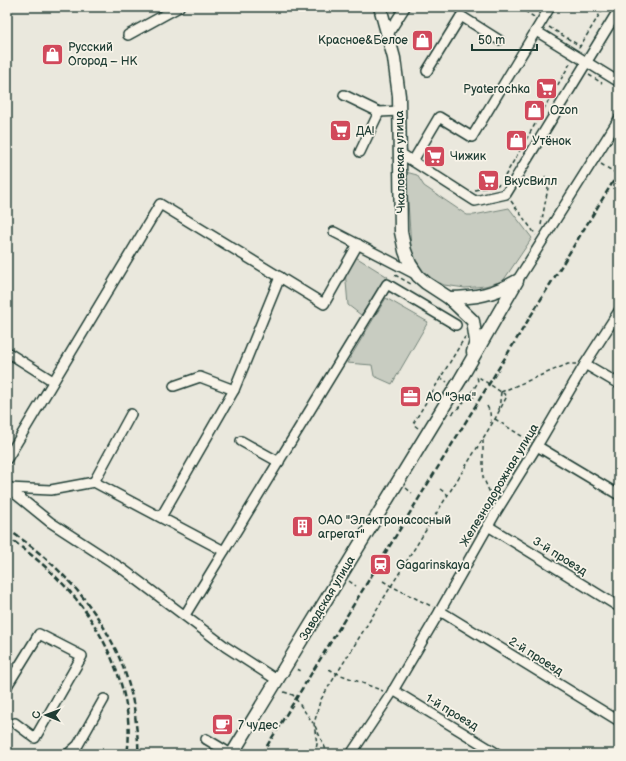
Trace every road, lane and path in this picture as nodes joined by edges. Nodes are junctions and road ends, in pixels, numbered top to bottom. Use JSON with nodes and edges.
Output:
{"nodes":[{"id":1,"x":179,"y":7,"type":"edge"},
{"id":2,"x":380,"y":7,"type":"edge"},
{"id":3,"x":405,"y":7,"type":"edge"},
{"id":4,"x":519,"y":7,"type":"edge"},
{"id":5,"x":550,"y":7,"type":"edge"},
{"id":6,"x":604,"y":7,"type":"edge"},
{"id":7,"x":619,"y":9,"type":"edge"},
{"id":8,"x":541,"y":22,"type":"junction"},
{"id":9,"x":536,"y":31,"type":"junction"},
{"id":10,"x":388,"y":34,"type":"junction"},
{"id":11,"x":128,"y":35,"type":"dead end"},
{"id":12,"x":499,"y":40,"type":"dead end"},
{"id":13,"x":581,"y":46,"type":"junction"},
{"id":14,"x":576,"y":55,"type":"junction"},
{"id":15,"x":587,"y":62,"type":"junction"},
{"id":16,"x":427,"y":70,"type":"dead end"},
{"id":17,"x":582,"y":71,"type":"junction"},
{"id":18,"x":619,"y":82,"type":"edge"},
{"id":19,"x":602,"y":83,"type":"dead end"},
{"id":20,"x":344,"y":95,"type":"dead end"},
{"id":21,"x":400,"y":111,"type":"junction"},
{"id":22,"x":379,"y":112,"type":"junction"},
{"id":23,"x":619,"y":119,"type":"edge"},
{"id":24,"x":360,"y":152,"type":"dead end"},
{"id":25,"x":400,"y":153,"type":"junction"},
{"id":26,"x":413,"y":161,"type":"junction"},
{"id":27,"x":598,"y":162,"type":"dead end"},
{"id":28,"x":619,"y":175,"type":"edge"},
{"id":29,"x":544,"y":176,"type":"dead end"},
{"id":30,"x":501,"y":184,"type":"junction"},
{"id":31,"x":470,"y":186,"type":"dead end"},
{"id":32,"x":506,"y":194,"type":"junction"},
{"id":33,"x":334,"y":232,"type":"dead end"},
{"id":34,"x":358,"y":244,"type":"junction"},
{"id":35,"x":394,"y":274,"type":"dead end"},
{"id":36,"x":280,"y":277,"type":"junction"},
{"id":37,"x":416,"y":281,"type":"junction"},
{"id":38,"x":517,"y":281,"type":"junction"},
{"id":39,"x":481,"y":295,"type":"junction"},
{"id":40,"x":449,"y":298,"type":"junction"},
{"id":41,"x":619,"y":311,"type":"edge"},
{"id":42,"x":497,"y":317,"type":"junction"},
{"id":43,"x":472,"y":320,"type":"junction"},
{"id":44,"x":456,"y":325,"type":"dead end"},
{"id":45,"x":464,"y":337,"type":"dead end"},
{"id":46,"x":7,"y":352,"type":"edge"},
{"id":47,"x":472,"y":361,"type":"junction"},
{"id":48,"x":585,"y":364,"type":"junction"},
{"id":49,"x":440,"y":377,"type":"junction"},
{"id":50,"x":53,"y":381,"type":"junction"},
{"id":51,"x":449,"y":383,"type":"dead end"},
{"id":52,"x":619,"y":384,"type":"edge"},
{"id":53,"x":174,"y":386,"type":"dead end"},
{"id":54,"x":234,"y":390,"type":"junction"},
{"id":55,"x":501,"y":392,"type":"junction"},
{"id":56,"x":470,"y":395,"type":"junction"},
{"id":57,"x":476,"y":399,"type":"dead end"},
{"id":58,"x":487,"y":406,"type":"dead end"},
{"id":59,"x":498,"y":413,"type":"junction"},
{"id":60,"x":131,"y":414,"type":"dead end"},
{"id":61,"x":452,"y":414,"type":"dead end"},
{"id":62,"x":495,"y":419,"type":"junction"},
{"id":63,"x":490,"y":426,"type":"junction"},
{"id":64,"x":419,"y":429,"type":"dead end"},
{"id":65,"x":483,"y":438,"type":"junction"},
{"id":66,"x":241,"y":441,"type":"dead end"},
{"id":67,"x":537,"y":446,"type":"junction"},
{"id":68,"x":7,"y":459,"type":"edge"},
{"id":69,"x":278,"y":462,"type":"junction"},
{"id":70,"x":94,"y":482,"type":"junction"},
{"id":71,"x":8,"y":486,"type":"edge"},
{"id":72,"x":407,"y":489,"type":"dead end"},
{"id":73,"x":440,"y":489,"type":"dead end"},
{"id":74,"x":412,"y":493,"type":"dead end"},
{"id":75,"x":448,"y":495,"type":"junction"},
{"id":76,"x":619,"y":495,"type":"edge"},
{"id":77,"x":496,"y":512,"type":"junction"},
{"id":78,"x":161,"y":517,"type":"junction"},
{"id":79,"x":488,"y":526,"type":"junction"},
{"id":80,"x":224,"y":551,"type":"junction"},
{"id":81,"x":383,"y":581,"type":"dead end"},
{"id":82,"x":351,"y":582,"type":"dead end"},
{"id":83,"x":356,"y":586,"type":"dead end"},
{"id":84,"x":391,"y":586,"type":"junction"},
{"id":85,"x":619,"y":607,"type":"edge"},
{"id":86,"x":440,"y":611,"type":"junction"},
{"id":87,"x":185,"y":615,"type":"junction"},
{"id":88,"x":297,"y":669,"type":"dead end"},
{"id":89,"x":329,"y":669,"type":"dead end"},
{"id":90,"x":302,"y":672,"type":"dead end"},
{"id":91,"x":336,"y":673,"type":"junction"},
{"id":92,"x":277,"y":680,"type":"junction"},
{"id":93,"x":7,"y":686,"type":"edge"},
{"id":94,"x":284,"y":692,"type":"dead end"},
{"id":95,"x":392,"y":692,"type":"junction"},
{"id":96,"x":104,"y":698,"type":"dead end"},
{"id":97,"x":619,"y":721,"type":"edge"},
{"id":98,"x":15,"y":723,"type":"dead end"},
{"id":99,"x":314,"y":724,"type":"junction"},
{"id":100,"x":206,"y":739,"type":"dead end"},
{"id":101,"x":243,"y":747,"type":"dead end"},
{"id":102,"x":68,"y":754,"type":"edge"},
{"id":103,"x":231,"y":754,"type":"edge"},
{"id":104,"x":253,"y":754,"type":"edge"},
{"id":105,"x":315,"y":754,"type":"edge"},
{"id":106,"x":328,"y":754,"type":"edge"},
{"id":107,"x":351,"y":754,"type":"edge"},
{"id":108,"x":498,"y":754,"type":"edge"}],
"edges":[{"from":1,"to":11,"type":"street"},
{"from":2,"to":10,"type":"main road","name":"Чкаловская улица"},
{"from":3,"to":10,"type":"street"},
{"from":4,"to":8,"type":"path"},
{"from":5,"to":8,"type":"street"},
{"from":6,"to":13,"type":"path"},
{"from":7,"to":15,"type":"street"},
{"from":8,"to":9,"type":"street"},
{"from":8,"to":13,"type":"path"},
{"from":9,"to":14,"type":"street"},
{"from":9,"to":26,"type":"street"},
{"from":10,"to":21,"type":"main road","name":"Чкаловская улица"},
{"from":12,"to":16,"type":"street"},
{"from":13,"to":14,"type":"path"},
{"from":14,"to":15,"type":"street"},
{"from":14,"to":30,"type":"path"},
{"from":15,"to":17,"type":"street"},
{"from":15,"to":18,"type":"street"},
{"from":17,"to":19,"type":"path"},
{"from":17,"to":32,"type":"street"},
{"from":20,"to":22,"type":"street"},
{"from":21,"to":22,"type":"street"},
{"from":21,"to":25,"type":"main road","name":"Чкаловская улица"},
{"from":22,"to":24,"type":"street"},
{"from":23,"to":38,"type":"street"},
{"from":25,"to":26,"type":"street"},
{"from":25,"to":37,"type":"main road","name":"Чкаловская улица"},
{"from":26,"to":32,"type":"street"},
{"from":27,"to":28,"type":"path"},
{"from":29,"to":32,"type":"path"},
{"from":30,"to":31,"type":"path"},
{"from":30,"to":32,"type":"path"},
{"from":33,"to":34,"type":"street"},
{"from":34,"to":36,"type":"street"},
{"from":34,"to":37,"type":"street"},
{"from":35,"to":37,"type":"path"},
{"from":36,"to":50,"type":"street"},
{"from":36,"to":54,"type":"street"},
{"from":37,"to":40,"type":"main road","name":"Чкаловская улица"},
{"from":38,"to":39,"type":"main road"},
{"from":38,"to":42,"type":"main road","name":"Заводская улица"},
{"from":39,"to":40,"type":"main road"},
{"from":39,"to":42,"type":"main road"},
{"from":39,"to":43,"type":"main road"},
{"from":40,"to":43,"type":"main road","name":"Чкаловская улица"},
{"from":41,"to":48,"type":"street","name":"Железнодорожная улица"},
{"from":42,"to":43,"type":"main road"},
{"from":42,"to":47,"type":"main road","name":"Заводская улица"},
{"from":43,"to":47,"type":"main road"},
{"from":44,"to":69,"type":"street"},
{"from":45,"to":49,"type":"path"},
{"from":46,"to":50,"type":"street"},
{"from":47,"to":92,"type":"main road","name":"Заводская улица"},
{"from":48,"to":52,"type":"street"},
{"from":48,"to":55,"type":"path"},
{"from":48,"to":67,"type":"street","name":"Железнодорожная улица"},
{"from":49,"to":51,"type":"path"},
{"from":49,"to":64,"type":"path"},
{"from":50,"to":68,"type":"street"},
{"from":53,"to":54,"type":"street"},
{"from":54,"to":78,"type":"street"},
{"from":55,"to":56,"type":"path"},
{"from":55,"to":59,"type":"path"},
{"from":55,"to":59,"type":"path"},
{"from":56,"to":57,"type":"path"},
{"from":56,"to":61,"type":"path"},
{"from":58,"to":63,"type":"path"},
{"from":59,"to":62,"type":"path"},
{"from":60,"to":70,"type":"street"},
{"from":62,"to":63,"type":"path"},
{"from":62,"to":67,"type":"path"},
{"from":63,"to":65,"type":"path"},
{"from":65,"to":75,"type":"path"},
{"from":65,"to":77,"type":"path"},
{"from":66,"to":69,"type":"street"},
{"from":67,"to":76,"type":"street"},
{"from":67,"to":77,"type":"street","name":"Железнодорожная улица"},
{"from":69,"to":80,"type":"street"},
{"from":70,"to":71,"type":"street"},
{"from":70,"to":78,"type":"street"},
{"from":71,"to":87,"type":"street"},
{"from":72,"to":74,"type":"path"},
{"from":73,"to":75,"type":"path"},
{"from":75,"to":84,"type":"path"},
{"from":77,"to":79,"type":"street","name":"Железнодорожная улица"},
{"from":78,"to":80,"type":"street"},
{"from":79,"to":85,"type":"street","name":"3-й проезд"},
{"from":79,"to":86,"type":"street","name":"Железнодорожная улица"},
{"from":80,"to":87,"type":"street"},
{"from":81,"to":84,"type":"path"},
{"from":82,"to":83,"type":"path"},
{"from":84,"to":86,"type":"path"},
{"from":84,"to":91,"type":"path"},
{"from":86,"to":95,"type":"street","name":"Железнодорожная улица"},
{"from":86,"to":97,"type":"street","name":"2-й проезд"},
{"from":87,"to":92,"type":"street"},
{"from":88,"to":90,"type":"path"},
{"from":89,"to":91,"type":"path"},
{"from":91,"to":95,"type":"path"},
{"from":91,"to":99,"type":"path"},
{"from":92,"to":103,"type":"main road","name":"Заводская улица"},
{"from":93,"to":98,"type":"street"},
{"from":94,"to":99,"type":"path"},
{"from":95,"to":107,"type":"street","name":"Железнодорожная улица"},
{"from":95,"to":108,"type":"street","name":"1-й проезд"},
{"from":96,"to":102,"type":"street"},
{"from":99,"to":105,"type":"path"},
{"from":99,"to":106,"type":"path"},
{"from":100,"to":103,"type":"street"},
{"from":101,"to":104,"type":"path"}]}
